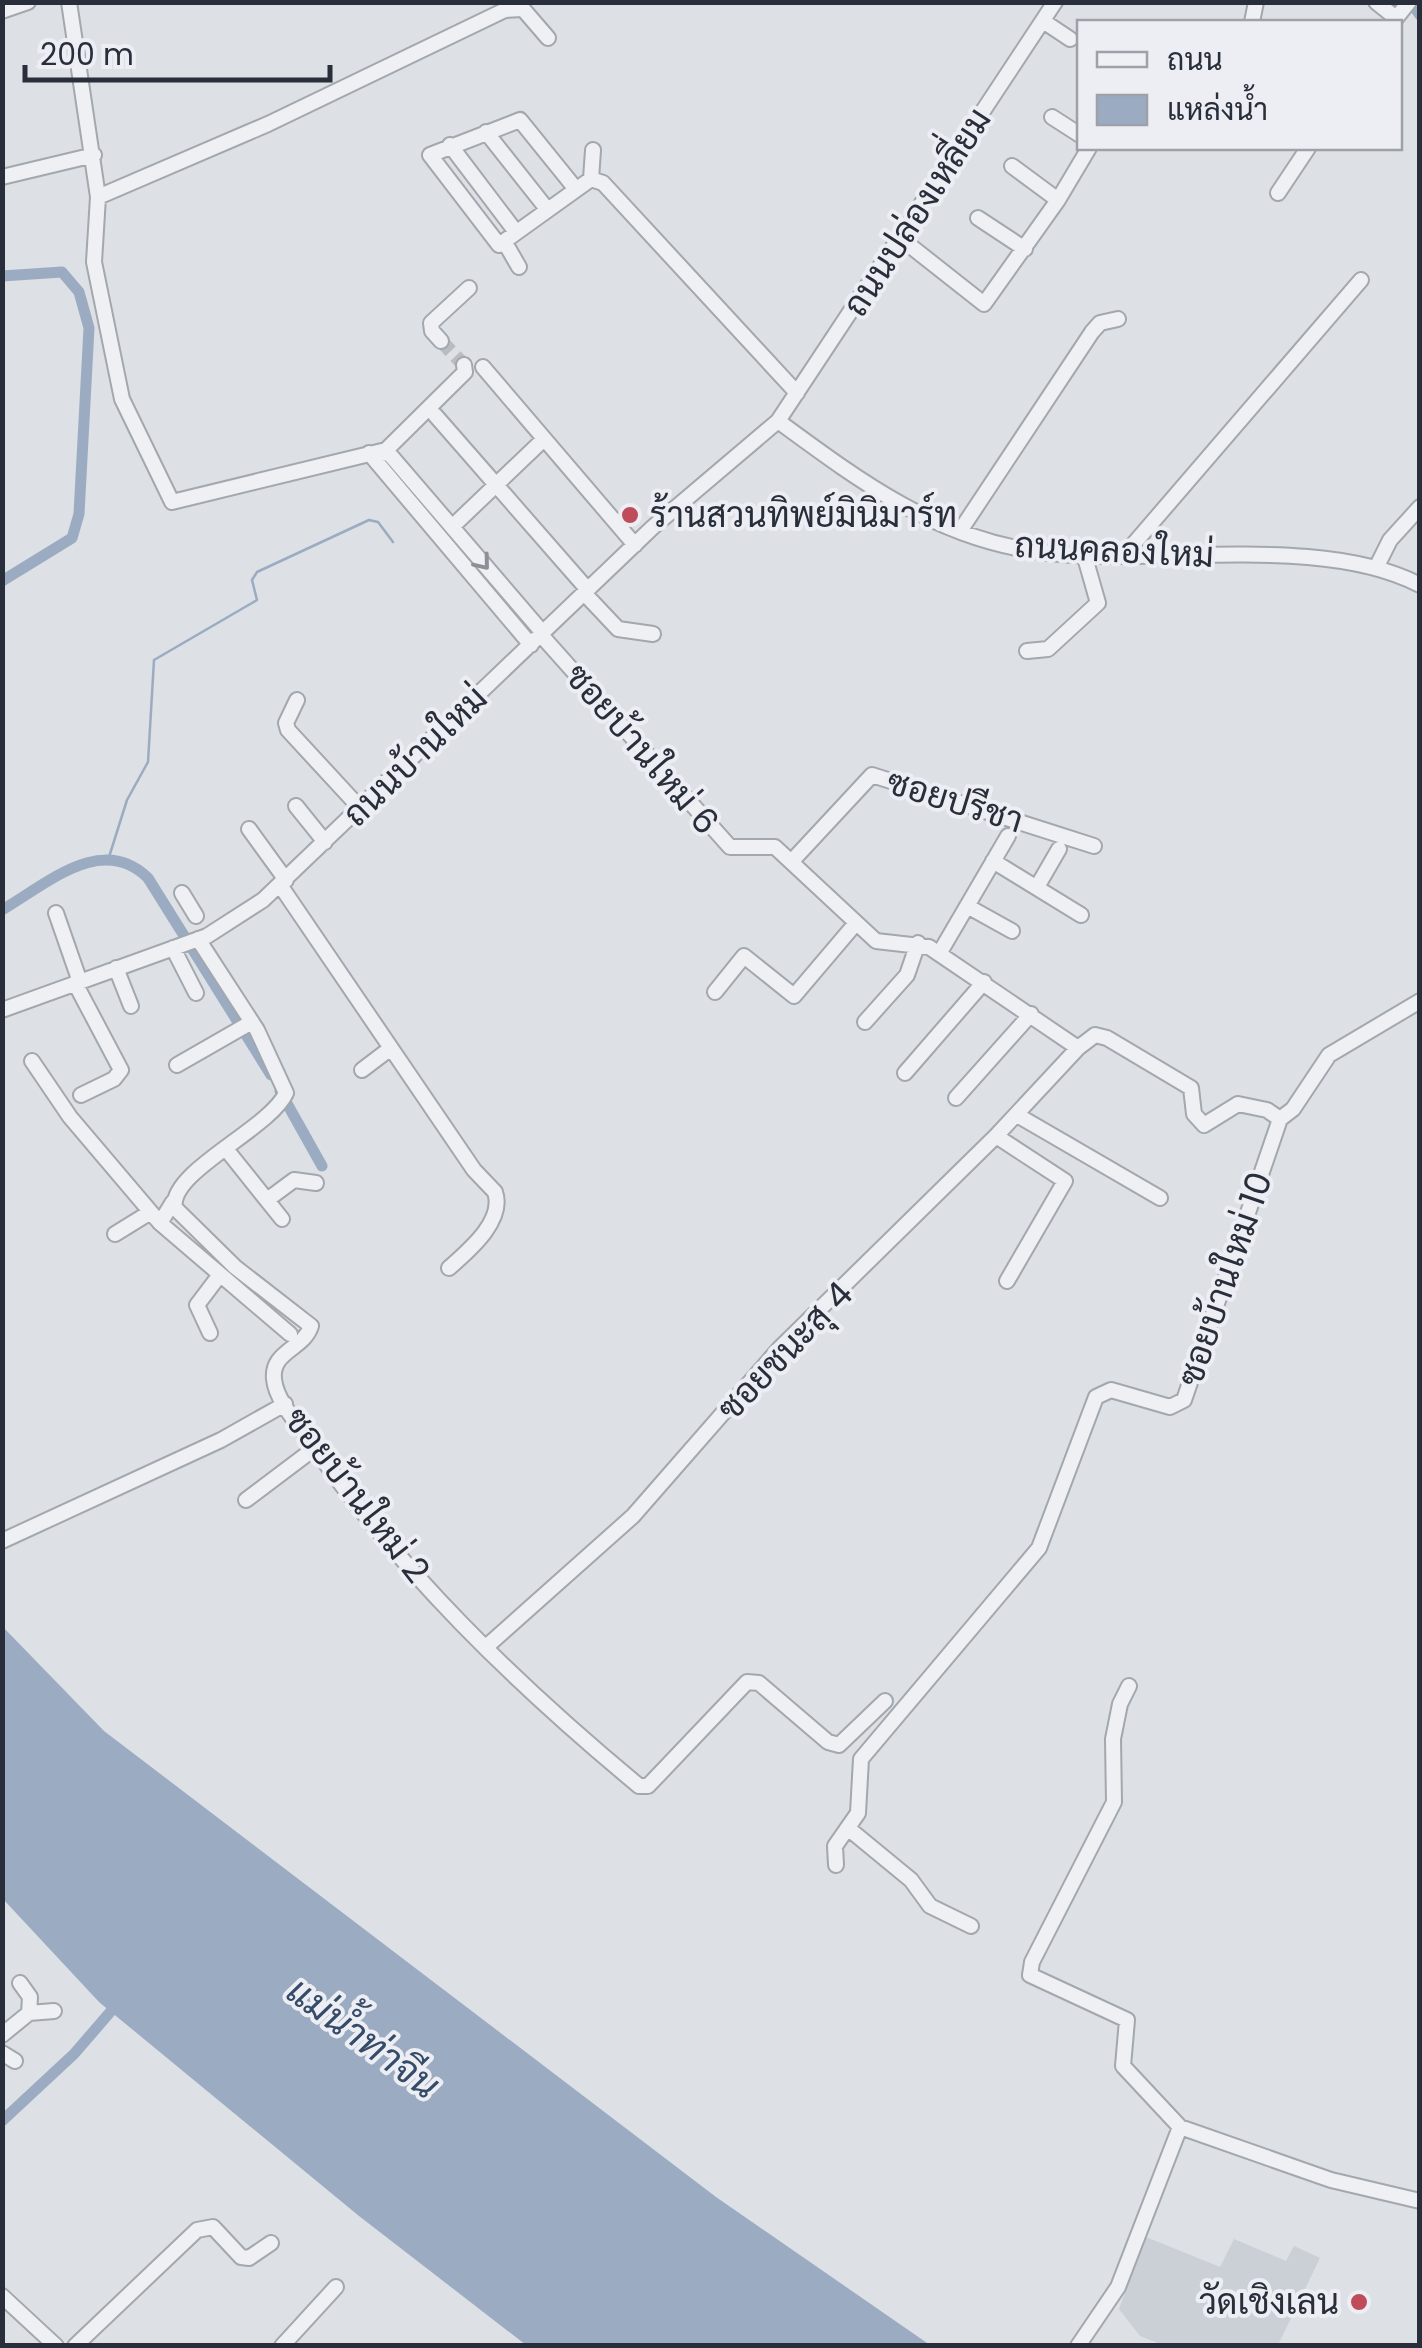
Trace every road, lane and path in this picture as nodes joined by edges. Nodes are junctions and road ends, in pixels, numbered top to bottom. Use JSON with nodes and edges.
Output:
{"nodes":[{"id":1,"x":28,"y":2,"type":"edge"},
{"id":2,"x":69,"y":2,"type":"edge"},
{"id":3,"x":1054,"y":2,"type":"edge"},
{"id":4,"x":1376,"y":2,"type":"edge"},
{"id":5,"x":1408,"y":4,"type":"edge"},
{"id":6,"x":2,"y":11,"type":"edge"},
{"id":7,"x":1394,"y":20,"type":"edge"},
{"id":8,"x":1043,"y":21,"type":"junction"},
{"id":9,"x":548,"y":38,"type":"dead end"},
{"id":10,"x":1070,"y":40,"type":"dead end"},
{"id":11,"x":1052,"y":116,"type":"dead end"},
{"id":12,"x":486,"y":132,"type":"junction"},
{"id":13,"x":1077,"y":133,"type":"edge"},
{"id":14,"x":450,"y":145,"type":"junction"},
{"id":15,"x":593,"y":150,"type":"dead end"},
{"id":16,"x":1088,"y":150,"type":"edge"},
{"id":17,"x":1307,"y":150,"type":"edge"},
{"id":18,"x":94,"y":155,"type":"junction"},
{"id":19,"x":1012,"y":166,"type":"dead end"},
{"id":20,"x":2,"y":177,"type":"edge"},
{"id":21,"x":591,"y":178,"type":"junction"},
{"id":22,"x":575,"y":188,"type":"junction"},
{"id":23,"x":1278,"y":192,"type":"dead end"},
{"id":24,"x":98,"y":197,"type":"junction"},
{"id":25,"x":1058,"y":200,"type":"junction"},
{"id":26,"x":548,"y":209,"type":"junction"},
{"id":27,"x":978,"y":218,"type":"dead end"},
{"id":28,"x":516,"y":232,"type":"junction"},
{"id":29,"x":899,"y":237,"type":"junction"},
{"id":30,"x":504,"y":242,"type":"junction"},
{"id":31,"x":1025,"y":249,"type":"junction"},
{"id":32,"x":520,"y":267,"type":"dead end"},
{"id":33,"x":1361,"y":280,"type":"dead end"},
{"id":34,"x":469,"y":288,"type":"dead end"},
{"id":35,"x":1118,"y":319,"type":"dead end"},
{"id":36,"x":442,"y":341,"type":"dead end"},
{"id":37,"x":464,"y":364,"type":"dead end"},
{"id":38,"x":483,"y":367,"type":"tunnel mouth"},
{"id":39,"x":797,"y":394,"type":"junction"},
{"id":40,"x":435,"y":416,"type":"dead end"},
{"id":41,"x":778,"y":422,"type":"junction"},
{"id":42,"x":544,"y":439,"type":"junction"},
{"id":43,"x":377,"y":455,"type":"junction"},
{"id":44,"x":496,"y":482,"type":"junction"},
{"id":45,"x":1420,"y":507,"type":"edge"},
{"id":46,"x":454,"y":526,"type":"junction"},
{"id":47,"x":960,"y":531,"type":"junction"},
{"id":48,"x":634,"y":545,"type":"junction"},
{"id":49,"x":1084,"y":554,"type":"junction"},
{"id":50,"x":1124,"y":554,"type":"junction"},
{"id":51,"x":1377,"y":566,"type":"junction"},
{"id":52,"x":1420,"y":585,"type":"edge"},
{"id":53,"x":586,"y":592,"type":"junction"},
{"id":54,"x":653,"y":634,"type":"dead end"},
{"id":55,"x":538,"y":638,"type":"junction"},
{"id":56,"x":1027,"y":651,"type":"dead end"},
{"id":57,"x":298,"y":700,"type":"dead end"},
{"id":58,"x":296,"y":806,"type":"dead end"},
{"id":59,"x":360,"y":808,"type":"junction"},
{"id":60,"x":248,"y":829,"type":"dead end"},
{"id":61,"x":1008,"y":836,"type":"dead end"},
{"id":62,"x":325,"y":842,"type":"junction"},
{"id":63,"x":1094,"y":846,"type":"dead end"},
{"id":64,"x":1059,"y":850,"type":"dead end"},
{"id":65,"x":792,"y":861,"type":"junction"},
{"id":66,"x":993,"y":861,"type":"junction"},
{"id":67,"x":283,"y":883,"type":"junction"},
{"id":68,"x":1038,"y":887,"type":"junction"},
{"id":69,"x":182,"y":893,"type":"dead end"},
{"id":70,"x":968,"y":906,"type":"junction"},
{"id":71,"x":56,"y":914,"type":"dead end"},
{"id":72,"x":1081,"y":915,"type":"dead end"},
{"id":73,"x":856,"y":923,"type":"junction"},
{"id":74,"x":200,"y":928,"type":"junction"},
{"id":75,"x":1012,"y":930,"type":"dead end"},
{"id":76,"x":918,"y":943,"type":"junction"},
{"id":77,"x":173,"y":948,"type":"junction"},
{"id":78,"x":940,"y":954,"type":"junction"},
{"id":79,"x":116,"y":968,"type":"junction"},
{"id":80,"x":78,"y":982,"type":"junction"},
{"id":81,"x":984,"y":982,"type":"junction"},
{"id":82,"x":715,"y":992,"type":"dead end"},
{"id":83,"x":196,"y":993,"type":"dead end"},
{"id":84,"x":1420,"y":1001,"type":"edge"},
{"id":85,"x":131,"y":1006,"type":"dead end"},
{"id":86,"x":2,"y":1010,"type":"edge"},
{"id":87,"x":1032,"y":1014,"type":"junction"},
{"id":88,"x":252,"y":1022,"type":"junction"},
{"id":89,"x":866,"y":1022,"type":"dead end"},
{"id":90,"x":391,"y":1048,"type":"junction"},
{"id":91,"x":1078,"y":1048,"type":"junction"},
{"id":92,"x":32,"y":1061,"type":"dead end"},
{"id":93,"x":176,"y":1065,"type":"dead end"},
{"id":94,"x":362,"y":1070,"type":"dead end"},
{"id":95,"x":905,"y":1073,"type":"dead end"},
{"id":96,"x":81,"y":1095,"type":"dead end"},
{"id":97,"x":956,"y":1098,"type":"dead end"},
{"id":98,"x":1016,"y":1115,"type":"junction"},
{"id":99,"x":1280,"y":1119,"type":"junction"},
{"id":100,"x":996,"y":1136,"type":"junction"},
{"id":101,"x":226,"y":1149,"type":"junction"},
{"id":102,"x":316,"y":1182,"type":"dead end"},
{"id":103,"x":1160,"y":1198,"type":"dead end"},
{"id":104,"x":267,"y":1200,"type":"junction"},
{"id":105,"x":173,"y":1202,"type":"junction"},
{"id":106,"x":154,"y":1218,"type":"junction"},
{"id":107,"x":282,"y":1218,"type":"dead end"},
{"id":108,"x":115,"y":1234,"type":"dead end"},
{"id":109,"x":448,"y":1268,"type":"dead end"},
{"id":110,"x":219,"y":1276,"type":"junction"},
{"id":111,"x":1007,"y":1281,"type":"dead end"},
{"id":112,"x":210,"y":1333,"type":"dead end"},
{"id":113,"x":290,"y":1334,"type":"dead end"},
{"id":114,"x":284,"y":1404,"type":"junction"},
{"id":115,"x":314,"y":1448,"type":"junction"},
{"id":116,"x":246,"y":1500,"type":"dead end"},
{"id":117,"x":2,"y":1541,"type":"edge"},
{"id":118,"x":486,"y":1648,"type":"junction"},
{"id":119,"x":1128,"y":1686,"type":"dead end"},
{"id":120,"x":885,"y":1701,"type":"dead end"},
{"id":121,"x":848,"y":1829,"type":"junction"},
{"id":122,"x":836,"y":1865,"type":"dead end"},
{"id":123,"x":972,"y":1926,"type":"dead end"},
{"id":124,"x":20,"y":1983,"type":"dead end"},
{"id":125,"x":54,"y":2011,"type":"dead end"},
{"id":126,"x":28,"y":2013,"type":"junction"},
{"id":127,"x":2,"y":2035,"type":"edge"},
{"id":128,"x":1180,"y":2127,"type":"junction"},
{"id":129,"x":1420,"y":2201,"type":"edge"},
{"id":130,"x":270,"y":2243,"type":"dead end"},
{"id":131,"x":336,"y":2287,"type":"dead end"},
{"id":132,"x":2,"y":2296,"type":"edge"},
{"id":133,"x":56,"y":2346,"type":"edge"},
{"id":134,"x":74,"y":2346,"type":"edge"},
{"id":135,"x":282,"y":2346,"type":"edge"},
{"id":136,"x":1078,"y":2346,"type":"edge"}],
"edges":[{"from":1,"to":6,"type":"street"},
{"from":2,"to":18,"type":"street"},
{"from":3,"to":8,"type":"street","name":"ถนนปล่องเหลี่ยม"},
{"from":4,"to":7,"type":"street"},
{"from":5,"to":7,"type":"street"},
{"from":8,"to":10,"type":"street"},
{"from":8,"to":29,"type":"street","name":"ถนนปล่องเหลี่ยม"},
{"from":9,"to":24,"type":"street"},
{"from":11,"to":13,"type":"street"},
{"from":12,"to":14,"type":"street"},
{"from":12,"to":22,"type":"street"},
{"from":12,"to":26,"type":"street"},
{"from":14,"to":28,"type":"street"},
{"from":14,"to":30,"type":"street"},
{"from":15,"to":21,"type":"street"},
{"from":16,"to":25,"type":"street"},
{"from":17,"to":23,"type":"street"},
{"from":18,"to":20,"type":"street"},
{"from":18,"to":24,"type":"street"},
{"from":19,"to":25,"type":"street"},
{"from":21,"to":22,"type":"street"},
{"from":21,"to":39,"type":"street"},
{"from":22,"to":26,"type":"street"},
{"from":24,"to":43,"type":"street"},
{"from":25,"to":31,"type":"street"},
{"from":26,"to":28,"type":"street"},
{"from":27,"to":31,"type":"street"},
{"from":28,"to":30,"type":"street"},
{"from":29,"to":31,"type":"street"},
{"from":29,"to":39,"type":"street","name":"ถนนปล่องเหลี่ยม"},
{"from":30,"to":32,"type":"street"},
{"from":33,"to":50,"type":"street"},
{"from":34,"to":36,"type":"street"},
{"from":35,"to":47,"type":"street"},
{"from":37,"to":43,"type":"street"},
{"from":38,"to":42,"type":"street"},
{"from":39,"to":41,"type":"street","name":"ถนนปล่องเหลี่ยม"},
{"from":40,"to":44,"type":"street"},
{"from":41,"to":47,"type":"street","name":"ถนนคลองใหม่"},
{"from":41,"to":48,"type":"street","name":"ถนนบ้านใหม่"},
{"from":42,"to":44,"type":"street"},
{"from":42,"to":48,"type":"street"},
{"from":43,"to":46,"type":"street"},
{"from":43,"to":55,"type":"street"},
{"from":44,"to":46,"type":"street"},
{"from":44,"to":53,"type":"street"},
{"from":45,"to":51,"type":"street"},
{"from":46,"to":55,"type":"street","one_way":true},
{"from":47,"to":49,"type":"street","name":"ถนนคลองใหม่"},
{"from":48,"to":53,"type":"street","name":"ถนนบ้านใหม่"},
{"from":49,"to":50,"type":"street","name":"ถนนคลองใหม่"},
{"from":49,"to":56,"type":"street"},
{"from":50,"to":51,"type":"street","name":"ถนนคลองใหม่"},
{"from":51,"to":52,"type":"street","name":"ถนนคลองใหม่"},
{"from":53,"to":54,"type":"street"},
{"from":53,"to":55,"type":"street","name":"ถนนบ้านใหม่"},
{"from":55,"to":59,"type":"street","name":"ถนนบ้านใหม่"},
{"from":55,"to":65,"type":"street","name":"ซอยบ้านใหม่ 6"},
{"from":57,"to":59,"type":"street"},
{"from":58,"to":62,"type":"street"},
{"from":59,"to":62,"type":"street","name":"ถนนบ้านใหม่"},
{"from":60,"to":67,"type":"street"},
{"from":61,"to":66,"type":"street"},
{"from":62,"to":67,"type":"street","name":"ถนนบ้านใหม่"},
{"from":63,"to":65,"type":"street","name":"ซอยปรีชา"},
{"from":64,"to":68,"type":"street"},
{"from":65,"to":73,"type":"street","name":"ซอยบ้านใหม่ 6"},
{"from":66,"to":68,"type":"street"},
{"from":66,"to":70,"type":"street"},
{"from":67,"to":74,"type":"street","name":"ถนนบ้านใหม่"},
{"from":67,"to":90,"type":"street"},
{"from":68,"to":72,"type":"street"},
{"from":69,"to":74,"type":"street"},
{"from":70,"to":75,"type":"street"},
{"from":70,"to":78,"type":"street"},
{"from":71,"to":80,"type":"street"},
{"from":73,"to":76,"type":"street","name":"ซอยบ้านใหม่ 6"},
{"from":73,"to":82,"type":"street"},
{"from":74,"to":77,"type":"street","name":"ถนนบ้านใหม่"},
{"from":74,"to":88,"type":"street"},
{"from":76,"to":78,"type":"street","name":"ซอยบ้านใหม่ 6"},
{"from":76,"to":89,"type":"street"},
{"from":77,"to":79,"type":"street","name":"ถนนบ้านใหม่"},
{"from":77,"to":83,"type":"street"},
{"from":78,"to":81,"type":"street","name":"ซอยบ้านใหม่ 6"},
{"from":79,"to":80,"type":"street","name":"ถนนบ้านใหม่"},
{"from":79,"to":85,"type":"street"},
{"from":80,"to":86,"type":"street","name":"ถนนบ้านใหม่"},
{"from":80,"to":96,"type":"street"},
{"from":81,"to":87,"type":"street","name":"ซอยบ้านใหม่ 6"},
{"from":81,"to":95,"type":"street"},
{"from":84,"to":99,"type":"street","name":"ซอยบ้านใหม่ 10"},
{"from":87,"to":91,"type":"street","name":"ซอยบ้านใหม่ 6"},
{"from":87,"to":97,"type":"street"},
{"from":88,"to":93,"type":"street"},
{"from":88,"to":101,"type":"street"},
{"from":90,"to":94,"type":"street"},
{"from":90,"to":109,"type":"street"},
{"from":91,"to":98,"type":"street","name":"ซอยชนะสุ 4"},
{"from":91,"to":99,"type":"street"},
{"from":92,"to":106,"type":"street"},
{"from":98,"to":100,"type":"street","name":"ซอยชนะสุ 4"},
{"from":98,"to":103,"type":"street"},
{"from":99,"to":121,"type":"street","name":"ซอยบ้านใหม่ 10"},
{"from":100,"to":111,"type":"street"},
{"from":100,"to":118,"type":"street","name":"ซอยชนะสุ 4"},
{"from":101,"to":104,"type":"street"},
{"from":101,"to":105,"type":"street"},
{"from":102,"to":104,"type":"street"},
{"from":104,"to":107,"type":"street"},
{"from":105,"to":106,"type":"street"},
{"from":105,"to":114,"type":"street","name":"ซอยบ้านใหม่ 2"},
{"from":106,"to":108,"type":"street"},
{"from":106,"to":110,"type":"street"},
{"from":110,"to":112,"type":"street"},
{"from":110,"to":113,"type":"street"},
{"from":114,"to":115,"type":"street","name":"ซอยบ้านใหม่ 2"},
{"from":114,"to":117,"type":"street"},
{"from":115,"to":116,"type":"street"},
{"from":115,"to":118,"type":"street","name":"ซอยบ้านใหม่ 2"},
{"from":118,"to":120,"type":"street","name":"ซอยบ้านใหม่ 2"},
{"from":119,"to":128,"type":"street"},
{"from":121,"to":122,"type":"street","name":"ซอยบ้านใหม่ 10"},
{"from":121,"to":123,"type":"street"},
{"from":124,"to":126,"type":"street"},
{"from":125,"to":126,"type":"street"},
{"from":126,"to":127,"type":"street"},
{"from":128,"to":129,"type":"street"},
{"from":128,"to":136,"type":"street"},
{"from":130,"to":134,"type":"street"},
{"from":131,"to":135,"type":"street"},
{"from":132,"to":133,"type":"street"}]}
